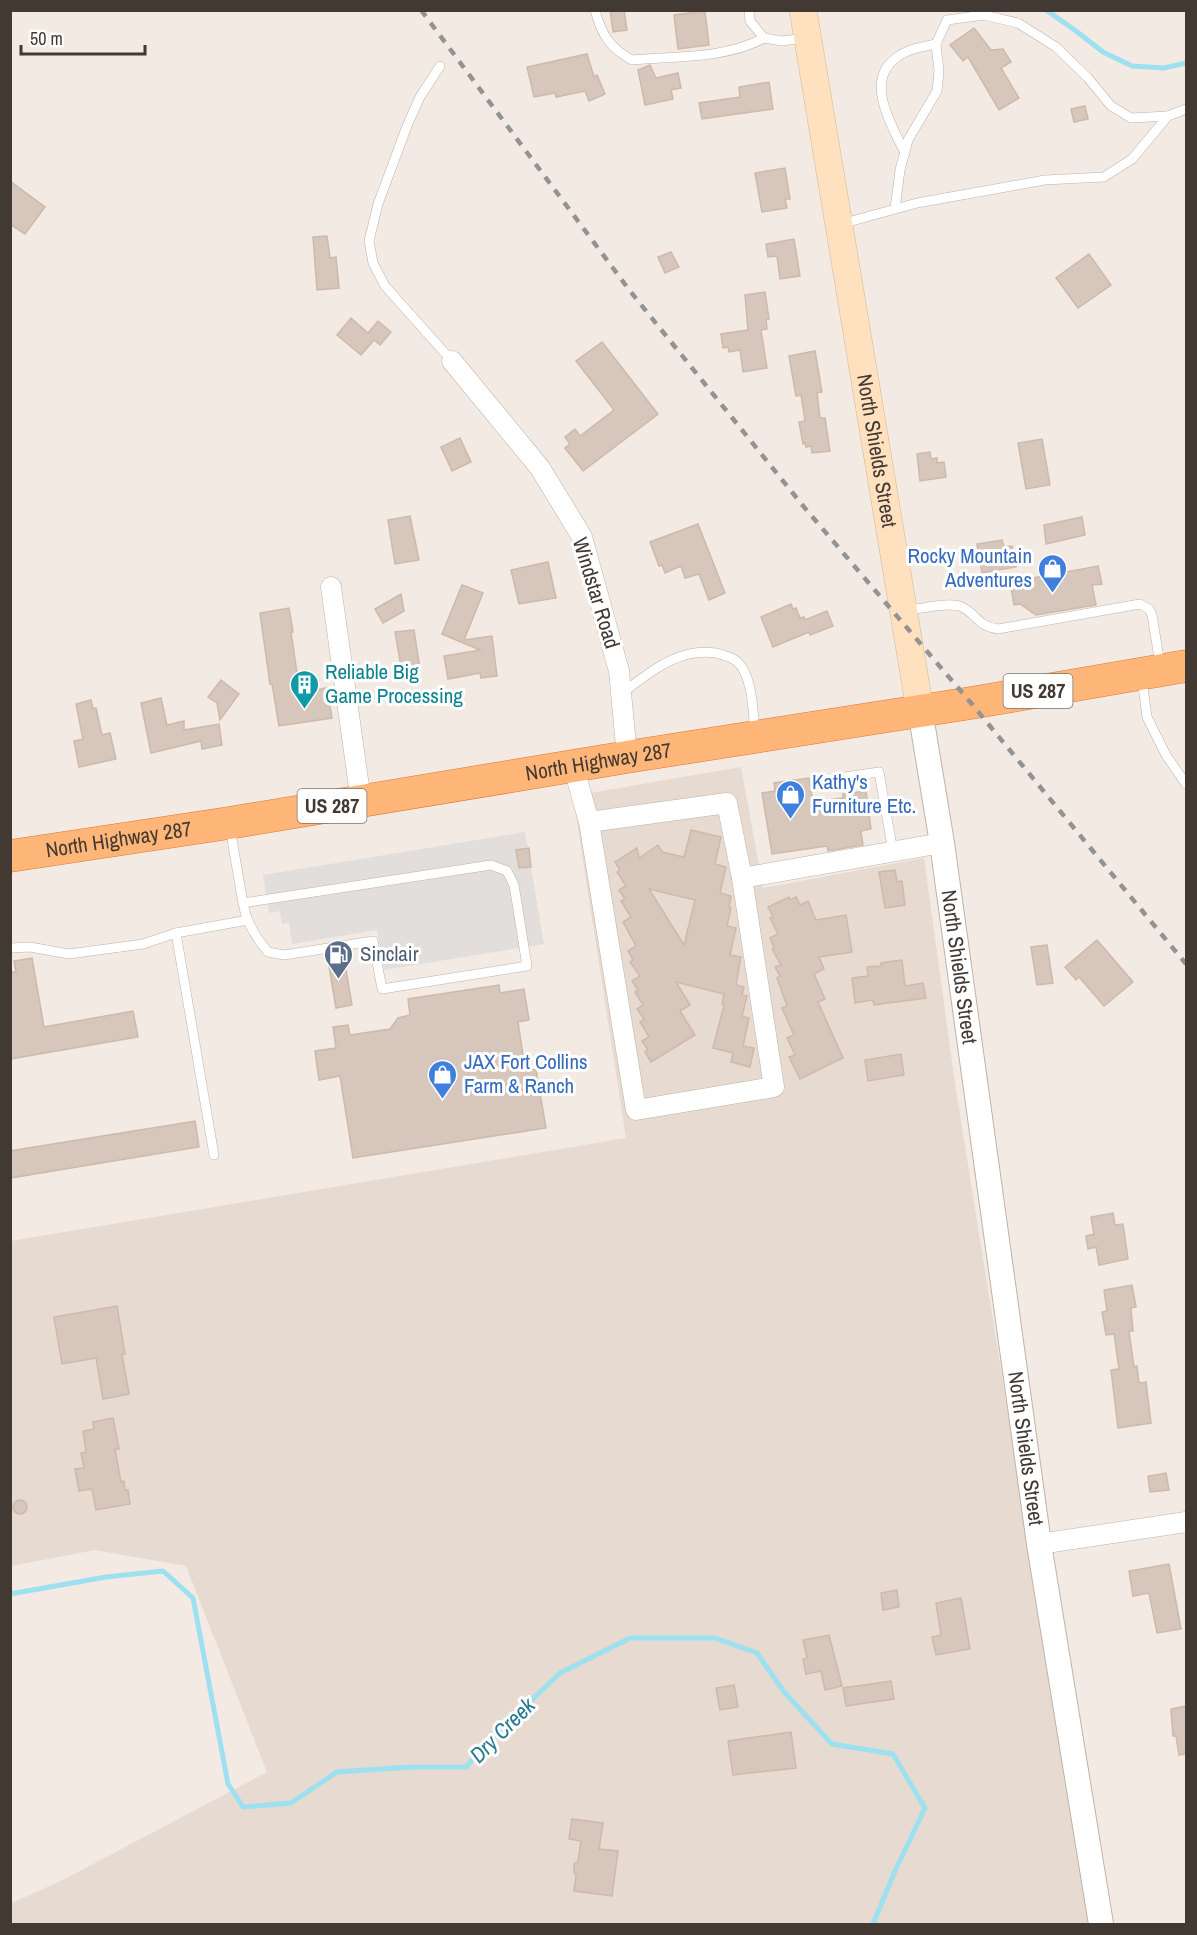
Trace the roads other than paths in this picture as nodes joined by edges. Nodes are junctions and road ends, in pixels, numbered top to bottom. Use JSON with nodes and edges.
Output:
{"nodes":[{"id":1,"x":595,"y":10,"type":"edge"},
{"id":2,"x":749,"y":10,"type":"edge"},
{"id":3,"x":803,"y":10,"type":"edge"},
{"id":4,"x":764,"y":38,"type":"junction"},
{"id":5,"x":807,"y":38,"type":"junction"},
{"id":6,"x":936,"y":44,"type":"junction"},
{"id":7,"x":440,"y":66,"type":"dead end"},
{"id":8,"x":1186,"y":109,"type":"edge"},
{"id":9,"x":1168,"y":116,"type":"junction"},
{"id":10,"x":905,"y":153,"type":"junction"},
{"id":11,"x":895,"y":209,"type":"junction"},
{"id":12,"x":838,"y":225,"type":"junction"},
{"id":13,"x":452,"y":362,"type":"joint"},
{"id":14,"x":331,"y":587,"type":"dead end"},
{"id":15,"x":903,"y":611,"type":"junction"},
{"id":16,"x":1163,"y":670,"type":"edge"},
{"id":17,"x":621,"y":694,"type":"junction"},
{"id":18,"x":920,"y":710,"type":"junction"},
{"id":19,"x":756,"y":736,"type":"junction"},
{"id":20,"x":627,"y":757,"type":"junction"},
{"id":21,"x":573,"y":765,"type":"junction"},
{"id":22,"x":838,"y":778,"type":"dead end"},
{"id":23,"x":1186,"y":784,"type":"edge"},
{"id":24,"x":361,"y":801,"type":"junction"},
{"id":25,"x":589,"y":822,"type":"junction"},
{"id":26,"x":229,"y":823,"type":"junction"},
{"id":27,"x":942,"y":843,"type":"junction"},
{"id":28,"x":892,"y":852,"type":"junction"},
{"id":29,"x":10,"y":856,"type":"edge"},
{"id":30,"x":742,"y":878,"type":"junction"},
{"id":31,"x":243,"y":903,"type":"junction"},
{"id":32,"x":248,"y":921,"type":"junction"},
{"id":33,"x":176,"y":933,"type":"junction"},
{"id":34,"x":10,"y":948,"type":"edge"},
{"id":35,"x":214,"y":1155,"type":"dead end"},
{"id":36,"x":1186,"y":1522,"type":"edge"},
{"id":37,"x":1039,"y":1544,"type":"junction"},
{"id":38,"x":1101,"y":1924,"type":"edge"}],
"edges":[{"from":1,"to":4,"type":"lane"},
{"from":2,"to":4,"type":"lane"},
{"from":3,"to":5,"type":"main road","name":"North Shields Street"},
{"from":4,"to":5,"type":"lane"},
{"from":5,"to":12,"type":"main road","name":"North Shields Street"},
{"from":6,"to":9,"type":"lane"},
{"from":6,"to":10,"type":"lane"},
{"from":6,"to":10,"type":"lane"},
{"from":7,"to":13,"type":"lane"},
{"from":8,"to":9,"type":"lane"},
{"from":9,"to":11,"type":"lane"},
{"from":10,"to":11,"type":"lane"},
{"from":11,"to":12,"type":"lane"},
{"from":12,"to":15,"type":"main road","name":"North Shields Street"},
{"from":13,"to":17,"type":"street","name":"Windstar Road"},
{"from":14,"to":24,"type":"street"},
{"from":15,"to":16,"type":"lane"},
{"from":15,"to":18,"type":"main road","name":"North Shields Street"},
{"from":16,"to":18,"type":"highway","name":"North Highway 287","number":"US 287"},
{"from":16,"to":23,"type":"lane"},
{"from":17,"to":19,"type":"lane"},
{"from":17,"to":20,"type":"street","name":"Windstar Road"},
{"from":18,"to":19,"type":"highway","name":"North Highway 287","number":"US 287"},
{"from":18,"to":27,"type":"street","name":"North Shields Street"},
{"from":19,"to":20,"type":"highway","name":"North Highway 287","number":"US 287"},
{"from":20,"to":21,"type":"highway","name":"North Highway 287","number":"US 287"},
{"from":21,"to":24,"type":"highway","name":"North Highway 287","number":"US 287"},
{"from":21,"to":25,"type":"street"},
{"from":22,"to":28,"type":"lane"},
{"from":24,"to":26,"type":"highway","name":"North Highway 287","number":"US 287"},
{"from":25,"to":30,"type":"street"},
{"from":25,"to":30,"type":"street"},
{"from":26,"to":29,"type":"highway","name":"North Highway 287","number":"US 287"},
{"from":26,"to":31,"type":"lane"},
{"from":27,"to":28,"type":"street"},
{"from":27,"to":37,"type":"street","name":"North Shields Street"},
{"from":28,"to":30,"type":"street"},
{"from":31,"to":32,"type":"lane"},
{"from":31,"to":32,"type":"lane"},
{"from":32,"to":33,"type":"lane"},
{"from":33,"to":34,"type":"lane"},
{"from":33,"to":35,"type":"lane"},
{"from":36,"to":37,"type":"street"},
{"from":37,"to":38,"type":"street","name":"North Shields Street"}]}
